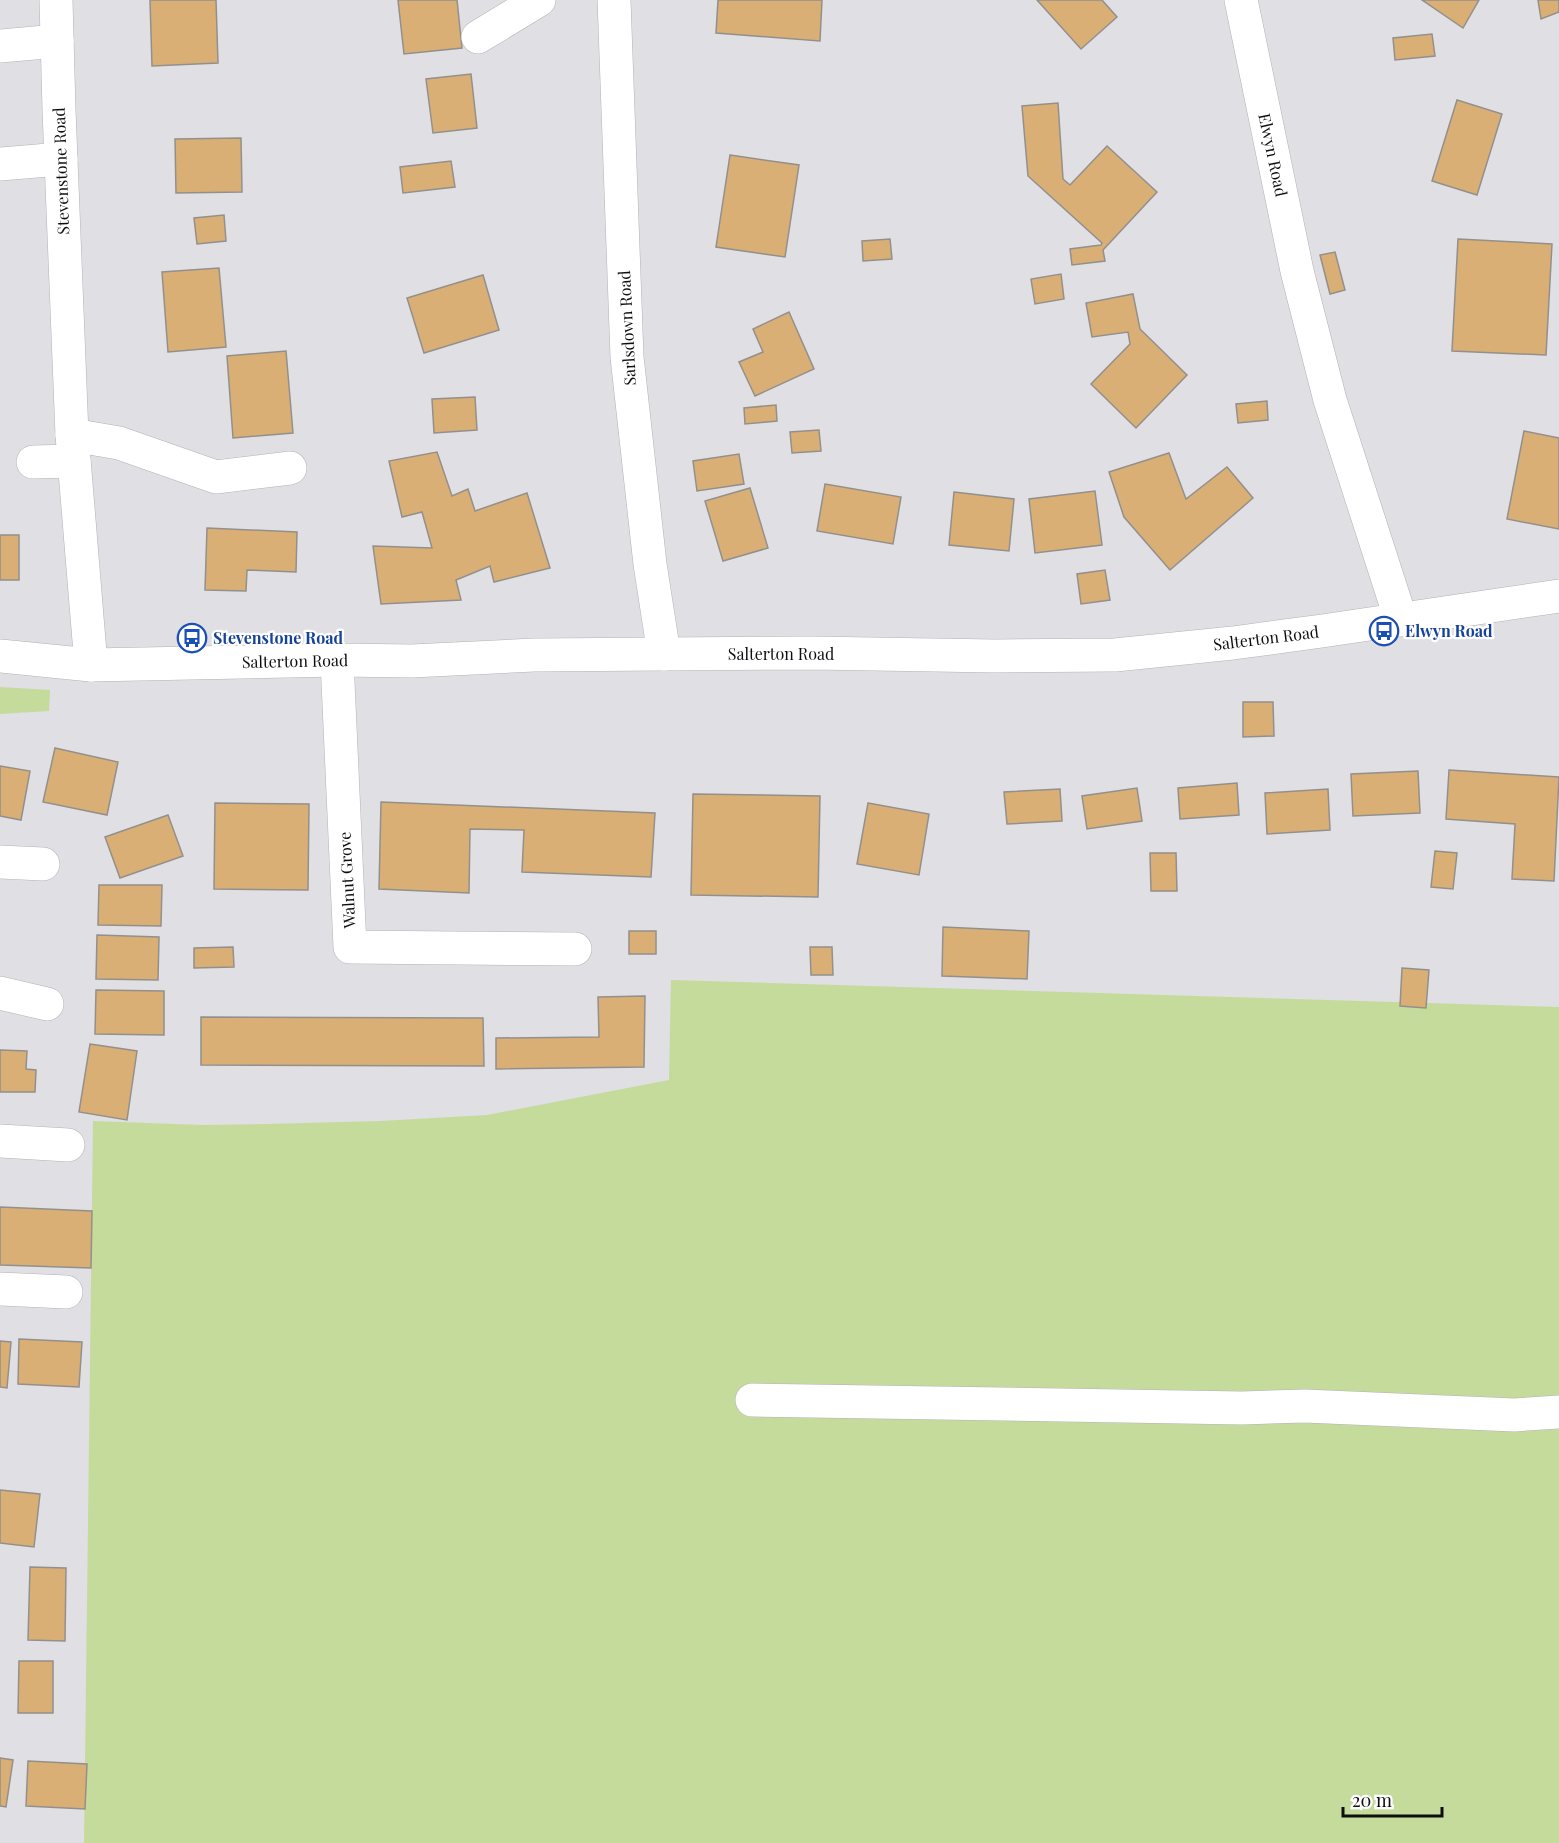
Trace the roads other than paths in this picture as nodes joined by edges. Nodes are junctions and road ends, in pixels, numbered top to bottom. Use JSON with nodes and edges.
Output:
{"nodes":[{"id":1,"x":56,"y":0,"type":"edge"},
{"id":2,"x":539,"y":0,"type":"edge"},
{"id":3,"x":614,"y":0,"type":"edge"},
{"id":4,"x":1241,"y":0,"type":"edge"},
{"id":5,"x":478,"y":37,"type":"dead end"},
{"id":6,"x":57,"y":40,"type":"junction"},
{"id":7,"x":0,"y":46,"type":"edge"},
{"id":8,"x":61,"y":159,"type":"junction"},
{"id":9,"x":0,"y":164,"type":"edge"},
{"id":10,"x":73,"y":448,"type":"junction"},
{"id":11,"x":33,"y":462,"type":"dead end"},
{"id":12,"x":290,"y":468,"type":"dead end"},
{"id":13,"x":1559,"y":596,"type":"edge"},
{"id":14,"x":1401,"y":620,"type":"junction"},
{"id":15,"x":664,"y":654,"type":"junction"},
{"id":16,"x":0,"y":656,"type":"edge"},
{"id":17,"x":337,"y":660,"type":"junction"},
{"id":18,"x":91,"y":665,"type":"junction"},
{"id":19,"x":0,"y":862,"type":"edge"},
{"id":20,"x":43,"y":864,"type":"dead end"},
{"id":21,"x":575,"y":950,"type":"dead end"},
{"id":22,"x":0,"y":993,"type":"edge"},
{"id":23,"x":47,"y":1004,"type":"dead end"},
{"id":24,"x":0,"y":1141,"type":"edge"},
{"id":25,"x":68,"y":1144,"type":"dead end"},
{"id":26,"x":0,"y":1289,"type":"edge"},
{"id":27,"x":66,"y":1292,"type":"dead end"},
{"id":28,"x":752,"y":1400,"type":"dead end"},
{"id":29,"x":1559,"y":1412,"type":"edge"}],
"edges":[{"from":1,"to":6,"type":"street","name":"Stevenstone Road"},
{"from":2,"to":5,"type":"street"},
{"from":3,"to":15,"type":"street","name":"Sarlsdown Road"},
{"from":4,"to":14,"type":"street","name":"Elwyn Road"},
{"from":6,"to":7,"type":"street"},
{"from":6,"to":8,"type":"street","name":"Stevenstone Road"},
{"from":8,"to":9,"type":"street"},
{"from":8,"to":10,"type":"street","name":"Stevenstone Road"},
{"from":10,"to":11,"type":"street"},
{"from":10,"to":12,"type":"street"},
{"from":10,"to":18,"type":"street","name":"Stevenstone Road"},
{"from":13,"to":14,"type":"street","name":"Salterton Road"},
{"from":14,"to":15,"type":"street","name":"Salterton Road"},
{"from":15,"to":17,"type":"street","name":"Salterton Road"},
{"from":16,"to":18,"type":"street","name":"Salterton Road"},
{"from":17,"to":18,"type":"street","name":"Salterton Road"},
{"from":17,"to":21,"type":"street","name":"Walnut Grove"},
{"from":19,"to":20,"type":"street"},
{"from":22,"to":23,"type":"street"},
{"from":24,"to":25,"type":"street"},
{"from":26,"to":27,"type":"street"},
{"from":28,"to":29,"type":"street"}]}
